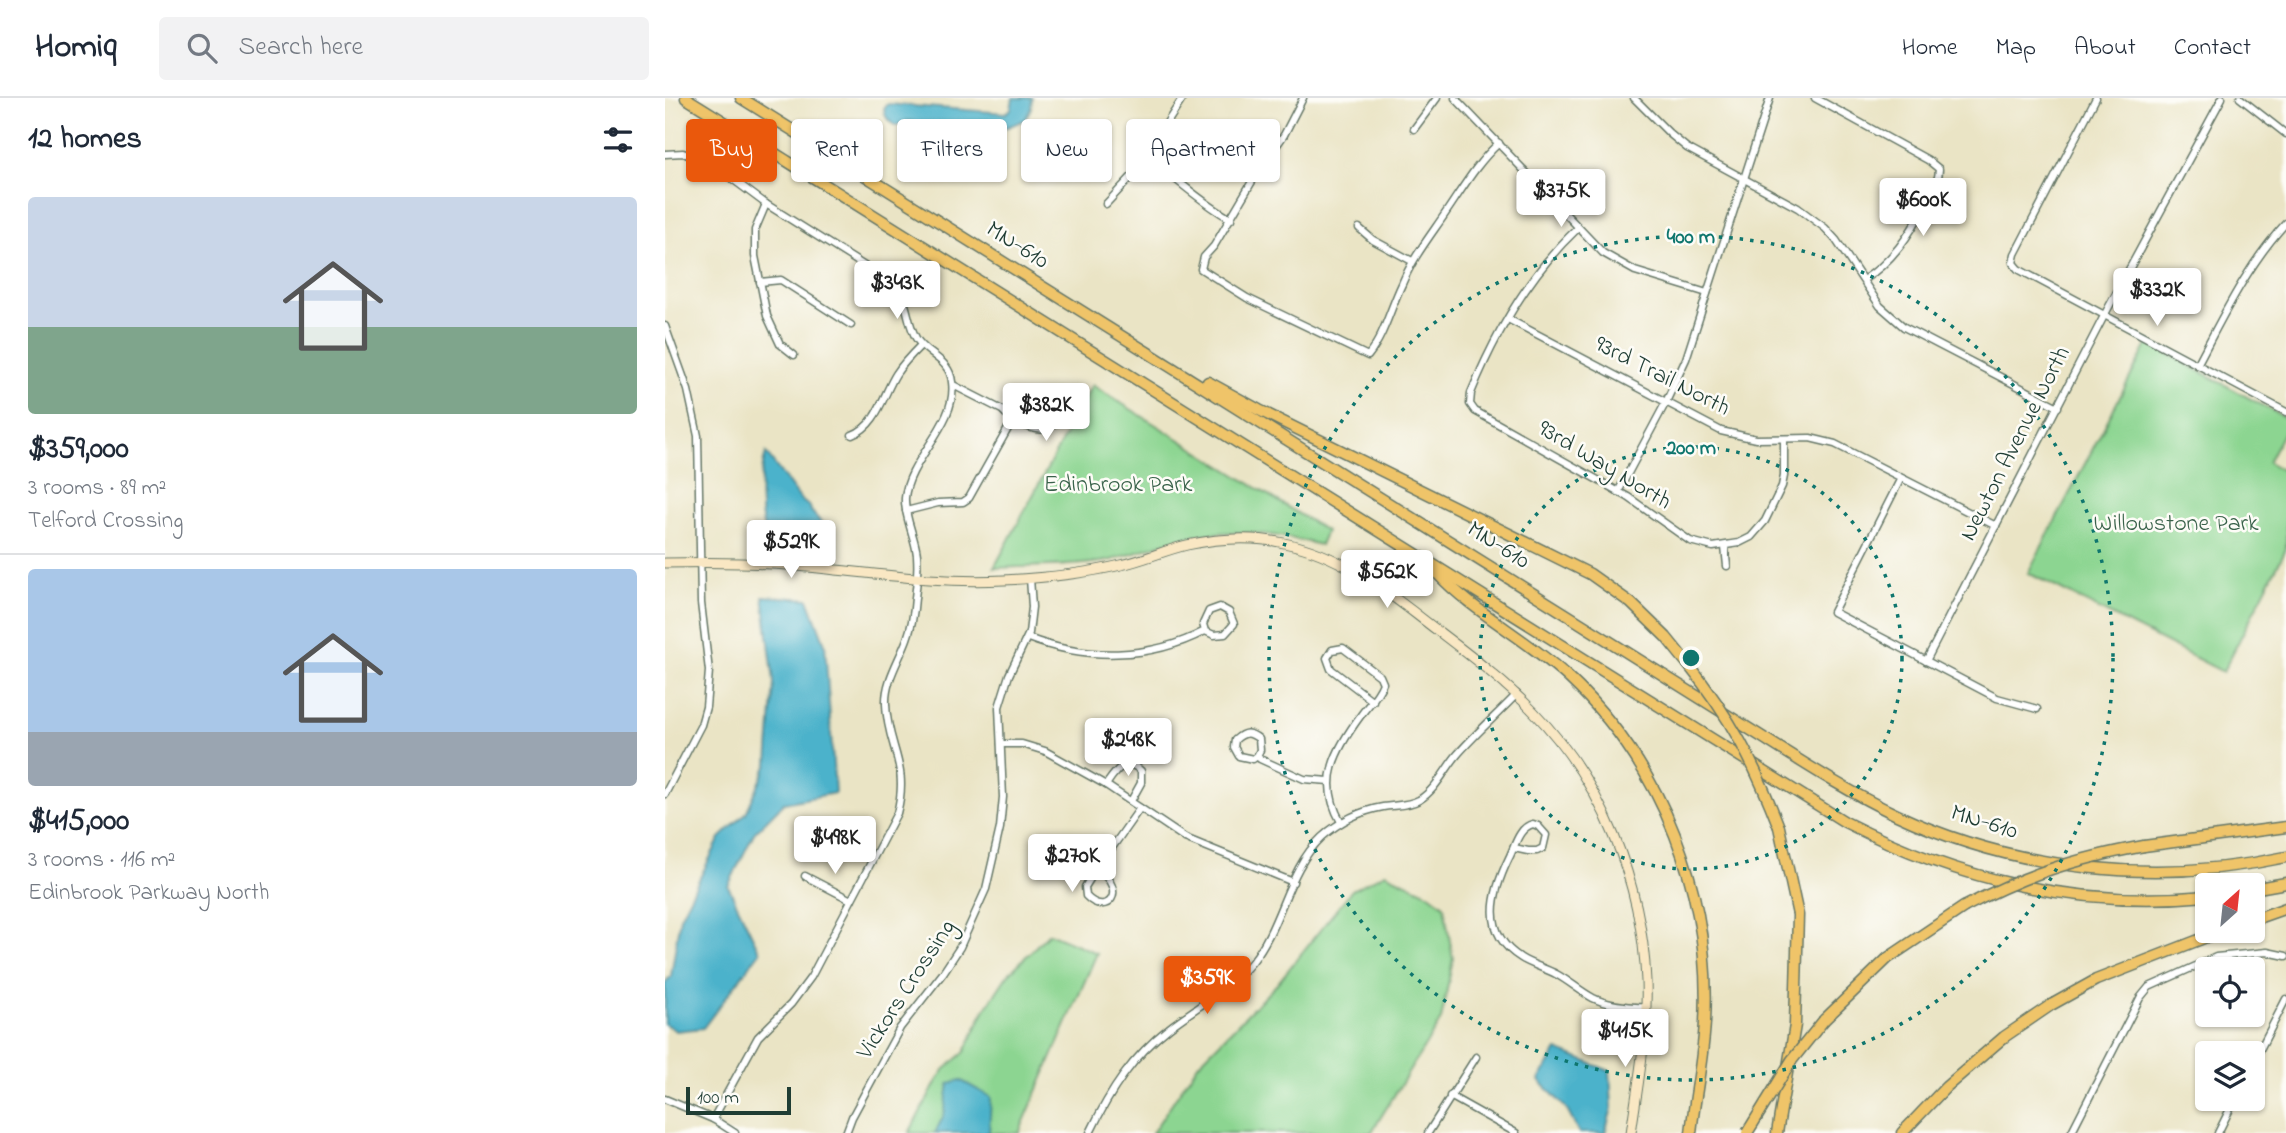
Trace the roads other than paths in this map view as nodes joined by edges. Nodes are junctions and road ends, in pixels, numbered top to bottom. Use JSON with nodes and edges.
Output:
{"nodes":[{"id":1,"x":686,"y":98,"type":"edge"},
{"id":2,"x":741,"y":98,"type":"edge"},
{"id":3,"x":1183,"y":98,"type":"edge"},
{"id":4,"x":1303,"y":98,"type":"edge"},
{"id":5,"x":1437,"y":98,"type":"edge"},
{"id":6,"x":1455,"y":98,"type":"edge"},
{"id":7,"x":1635,"y":98,"type":"edge"},
{"id":8,"x":1770,"y":98,"type":"edge"},
{"id":9,"x":1815,"y":98,"type":"edge"},
{"id":10,"x":2096,"y":98,"type":"edge"},
{"id":11,"x":2222,"y":98,"type":"edge"},
{"id":12,"x":2240,"y":98,"type":"edge"},
{"id":13,"x":1170,"y":119,"type":"edge"},
{"id":14,"x":1414,"y":129,"type":"dead end"},
{"id":15,"x":2286,"y":134,"type":"edge"},
{"id":16,"x":1499,"y":143,"type":"junction"},
{"id":17,"x":665,"y":154,"type":"edge"},
{"id":18,"x":1744,"y":179,"type":"junction"},
{"id":19,"x":1127,"y":182,"type":"edge"},
{"id":20,"x":1180,"y":182,"type":"edge"},
{"id":21,"x":766,"y":204,"type":"junction"},
{"id":22,"x":1106,"y":204,"type":"dead end"},
{"id":23,"x":1231,"y":219,"type":"junction"},
{"id":24,"x":2286,"y":223,"type":"edge"},
{"id":25,"x":1359,"y":228,"type":"dead end"},
{"id":26,"x":1578,"y":228,"type":"junction"},
{"id":27,"x":984,"y":250,"type":"junction"},
{"id":28,"x":1412,"y":261,"type":"junction"},
{"id":29,"x":1863,"y":280,"type":"junction"},
{"id":30,"x":760,"y":282,"type":"junction"},
{"id":31,"x":1707,"y":293,"type":"junction"},
{"id":32,"x":2105,"y":314,"type":"junction"},
{"id":33,"x":1508,"y":319,"type":"junction"},
{"id":34,"x":851,"y":324,"type":"dead end"},
{"id":35,"x":665,"y":326,"type":"edge"},
{"id":36,"x":922,"y":345,"type":"junction"},
{"id":37,"x":794,"y":355,"type":"dead end"},
{"id":38,"x":2197,"y":365,"type":"junction"},
{"id":39,"x":953,"y":385,"type":"junction"},
{"id":40,"x":1666,"y":402,"type":"junction"},
{"id":41,"x":2058,"y":407,"type":"junction"},
{"id":42,"x":1069,"y":411,"type":"dead end"},
{"id":43,"x":2286,"y":412,"type":"edge"},
{"id":44,"x":1011,"y":421,"type":"junction"},
{"id":45,"x":852,"y":435,"type":"dead end"},
{"id":46,"x":1784,"y":439,"type":"junction"},
{"id":47,"x":1902,"y":478,"type":"junction"},
{"id":48,"x":1618,"y":492,"type":"junction"},
{"id":49,"x":906,"y":511,"type":"junction"},
{"id":50,"x":1996,"y":526,"type":"junction"},
{"id":51,"x":1725,"y":547,"type":"junction"},
{"id":52,"x":1424,"y":560,"type":"junction"},
{"id":53,"x":699,"y":562,"type":"junction"},
{"id":54,"x":665,"y":563,"type":"edge"},
{"id":55,"x":1727,"y":566,"type":"dead end"},
{"id":56,"x":1030,"y":578,"type":"junction"},
{"id":57,"x":917,"y":580,"type":"junction"},
{"id":58,"x":1205,"y":631,"type":"junction"},
{"id":59,"x":1028,"y":638,"type":"junction"},
{"id":60,"x":1926,"y":661,"type":"junction"},
{"id":61,"x":1517,"y":694,"type":"junction"},
{"id":62,"x":1373,"y":701,"type":"junction"},
{"id":63,"x":2037,"y":709,"type":"dead end"},
{"id":64,"x":1001,"y":744,"type":"junction"},
{"id":65,"x":1257,"y":756,"type":"junction"},
{"id":66,"x":1329,"y":781,"type":"junction"},
{"id":67,"x":1106,"y":785,"type":"junction"},
{"id":68,"x":665,"y":794,"type":"edge"},
{"id":69,"x":1131,"y":801,"type":"junction"},
{"id":70,"x":1140,"y":808,"type":"junction"},
{"id":71,"x":1341,"y":822,"type":"junction"},
{"id":72,"x":2286,"y":827,"type":"edge"},
{"id":73,"x":1514,"y":848,"type":"junction"},
{"id":74,"x":2286,"y":857,"type":"edge"},
{"id":75,"x":1097,"y":869,"type":"junction"},
{"id":76,"x":805,"y":876,"type":"dead end"},
{"id":77,"x":1293,"y":882,"type":"junction"},
{"id":78,"x":2286,"y":883,"type":"edge"},
{"id":79,"x":2265,"y":887,"type":"edge"},
{"id":80,"x":2195,"y":896,"type":"edge"},
{"id":81,"x":851,"y":901,"type":"junction"},
{"id":82,"x":2286,"y":908,"type":"edge"},
{"id":83,"x":2265,"y":915,"type":"edge"},
{"id":84,"x":2195,"y":941,"type":"edge"},
{"id":85,"x":2286,"y":956,"type":"edge"},
{"id":86,"x":2286,"y":999,"type":"edge"},
{"id":87,"x":1646,"y":1007,"type":"junction"},
{"id":88,"x":2264,"y":1041,"type":"edge"},
{"id":89,"x":1476,"y":1058,"type":"dead end"},
{"id":90,"x":1450,"y":1096,"type":"junction"},
{"id":91,"x":665,"y":1099,"type":"edge"},
{"id":92,"x":2229,"y":1111,"type":"edge"},
{"id":93,"x":713,"y":1119,"type":"junction"},
{"id":94,"x":735,"y":1133,"type":"edge"},
{"id":95,"x":846,"y":1133,"type":"edge"},
{"id":96,"x":1090,"y":1133,"type":"edge"},
{"id":97,"x":1428,"y":1133,"type":"edge"},
{"id":98,"x":1515,"y":1133,"type":"edge"},
{"id":99,"x":1631,"y":1133,"type":"edge"},
{"id":100,"x":1691,"y":1133,"type":"edge"},
{"id":101,"x":1747,"y":1133,"type":"edge"},
{"id":102,"x":1777,"y":1133,"type":"edge"},
{"id":103,"x":1902,"y":1133,"type":"edge"},
{"id":104,"x":2071,"y":1133,"type":"edge"},
{"id":105,"x":2218,"y":1133,"type":"edge"}],
"edges":[{"from":1,"to":52,"type":"highway","name":"MN-610"},
{"from":2,"to":27,"type":"highway","name":"MN-610"},
{"from":3,"to":13,"type":"street"},
{"from":4,"to":23,"type":"street"},
{"from":5,"to":14,"type":"street"},
{"from":6,"to":16,"type":"street"},
{"from":7,"to":18,"type":"street"},
{"from":8,"to":18,"type":"street"},
{"from":9,"to":29,"type":"street"},
{"from":10,"to":32,"type":"street"},
{"from":11,"to":32,"type":"street","name":"Newton Avenue North"},
{"from":12,"to":15,"type":"street"},
{"from":16,"to":26,"type":"street"},
{"from":16,"to":28,"type":"street"},
{"from":17,"to":21,"type":"street"},
{"from":18,"to":29,"type":"street"},
{"from":18,"to":31,"type":"street"},
{"from":19,"to":22,"type":"street"},
{"from":20,"to":23,"type":"street"},
{"from":21,"to":30,"type":"street"},
{"from":21,"to":36,"type":"street"},
{"from":23,"to":28,"type":"street"},
{"from":24,"to":38,"type":"street"},
{"from":25,"to":28,"type":"street"},
{"from":26,"to":31,"type":"street"},
{"from":26,"to":33,"type":"street"},
{"from":27,"to":74,"type":"highway","name":"MN-610"},
{"from":27,"to":102,"type":"highway","bridge":true},
{"from":29,"to":41,"type":"street"},
{"from":30,"to":34,"type":"street"},
{"from":30,"to":37,"type":"street"},
{"from":31,"to":40,"type":"street"},
{"from":32,"to":38,"type":"street"},
{"from":32,"to":41,"type":"street","name":"Newton Avenue North"},
{"from":33,"to":40,"type":"street","name":"93rd Trail North"},
{"from":33,"to":48,"type":"street","name":"93rd Way North"},
{"from":35,"to":53,"type":"street"},
{"from":36,"to":39,"type":"street"},
{"from":36,"to":45,"type":"street"},
{"from":38,"to":43,"type":"street"},
{"from":39,"to":44,"type":"street"},
{"from":39,"to":49,"type":"street"},
{"from":40,"to":46,"type":"street","name":"93rd Trail North"},
{"from":40,"to":48,"type":"street"},
{"from":41,"to":50,"type":"street","name":"Newton Avenue North"},
{"from":42,"to":44,"type":"street"},
{"from":44,"to":49,"type":"street"},
{"from":46,"to":47,"type":"street","name":"93rd Trail North"},
{"from":46,"to":51,"type":"street"},
{"from":47,"to":50,"type":"street","name":"93rd Trail North"},
{"from":47,"to":60,"type":"street"},
{"from":48,"to":51,"type":"street","name":"93rd Way North"},
{"from":49,"to":57,"type":"street"},
{"from":50,"to":60,"type":"street","name":"Newton Avenue North"},
{"from":51,"to":55,"type":"street"},
{"from":52,"to":80,"type":"highway","name":"MN-610"},
{"from":52,"to":100,"type":"highway"},
{"from":53,"to":54,"type":"street"},
{"from":53,"to":57,"type":"street"},
{"from":53,"to":68,"type":"street"},
{"from":56,"to":57,"type":"street"},
{"from":56,"to":59,"type":"street","name":"Vickors Crossing"},
{"from":56,"to":61,"type":"street"},
{"from":57,"to":81,"type":"street"},
{"from":58,"to":58,"type":"street"},
{"from":58,"to":59,"type":"street"},
{"from":59,"to":64,"type":"street","name":"Vickors Crossing"},
{"from":60,"to":63,"type":"street"},
{"from":61,"to":71,"type":"street"},
{"from":61,"to":87,"type":"street"},
{"from":62,"to":62,"type":"street"},
{"from":62,"to":66,"type":"street"},
{"from":64,"to":67,"type":"street"},
{"from":64,"to":95,"type":"street","name":"Vickors Crossing"},
{"from":65,"to":65,"type":"street"},
{"from":65,"to":66,"type":"street"},
{"from":66,"to":71,"type":"street"},
{"from":67,"to":69,"type":"street"},
{"from":67,"to":69,"type":"street"},
{"from":69,"to":70,"type":"street"},
{"from":70,"to":75,"type":"street"},
{"from":70,"to":77,"type":"street"},
{"from":71,"to":77,"type":"street"},
{"from":72,"to":101,"type":"highway","bridge":true},
{"from":73,"to":73,"type":"street"},
{"from":73,"to":87,"type":"street"},
{"from":75,"to":75,"type":"street"},
{"from":76,"to":81,"type":"street"},
{"from":77,"to":96,"type":"street"},
{"from":78,"to":79,"type":"highway"},
{"from":81,"to":93,"type":"street"},
{"from":82,"to":83,"type":"highway"},
{"from":84,"to":103,"type":"highway"},
{"from":85,"to":104,"type":"street"},
{"from":86,"to":88,"type":"street"},
{"from":87,"to":99,"type":"street"},
{"from":89,"to":90,"type":"street"},
{"from":90,"to":97,"type":"street"},
{"from":90,"to":98,"type":"street"},
{"from":91,"to":93,"type":"street"},
{"from":92,"to":105,"type":"street"},
{"from":93,"to":94,"type":"street"}]}
